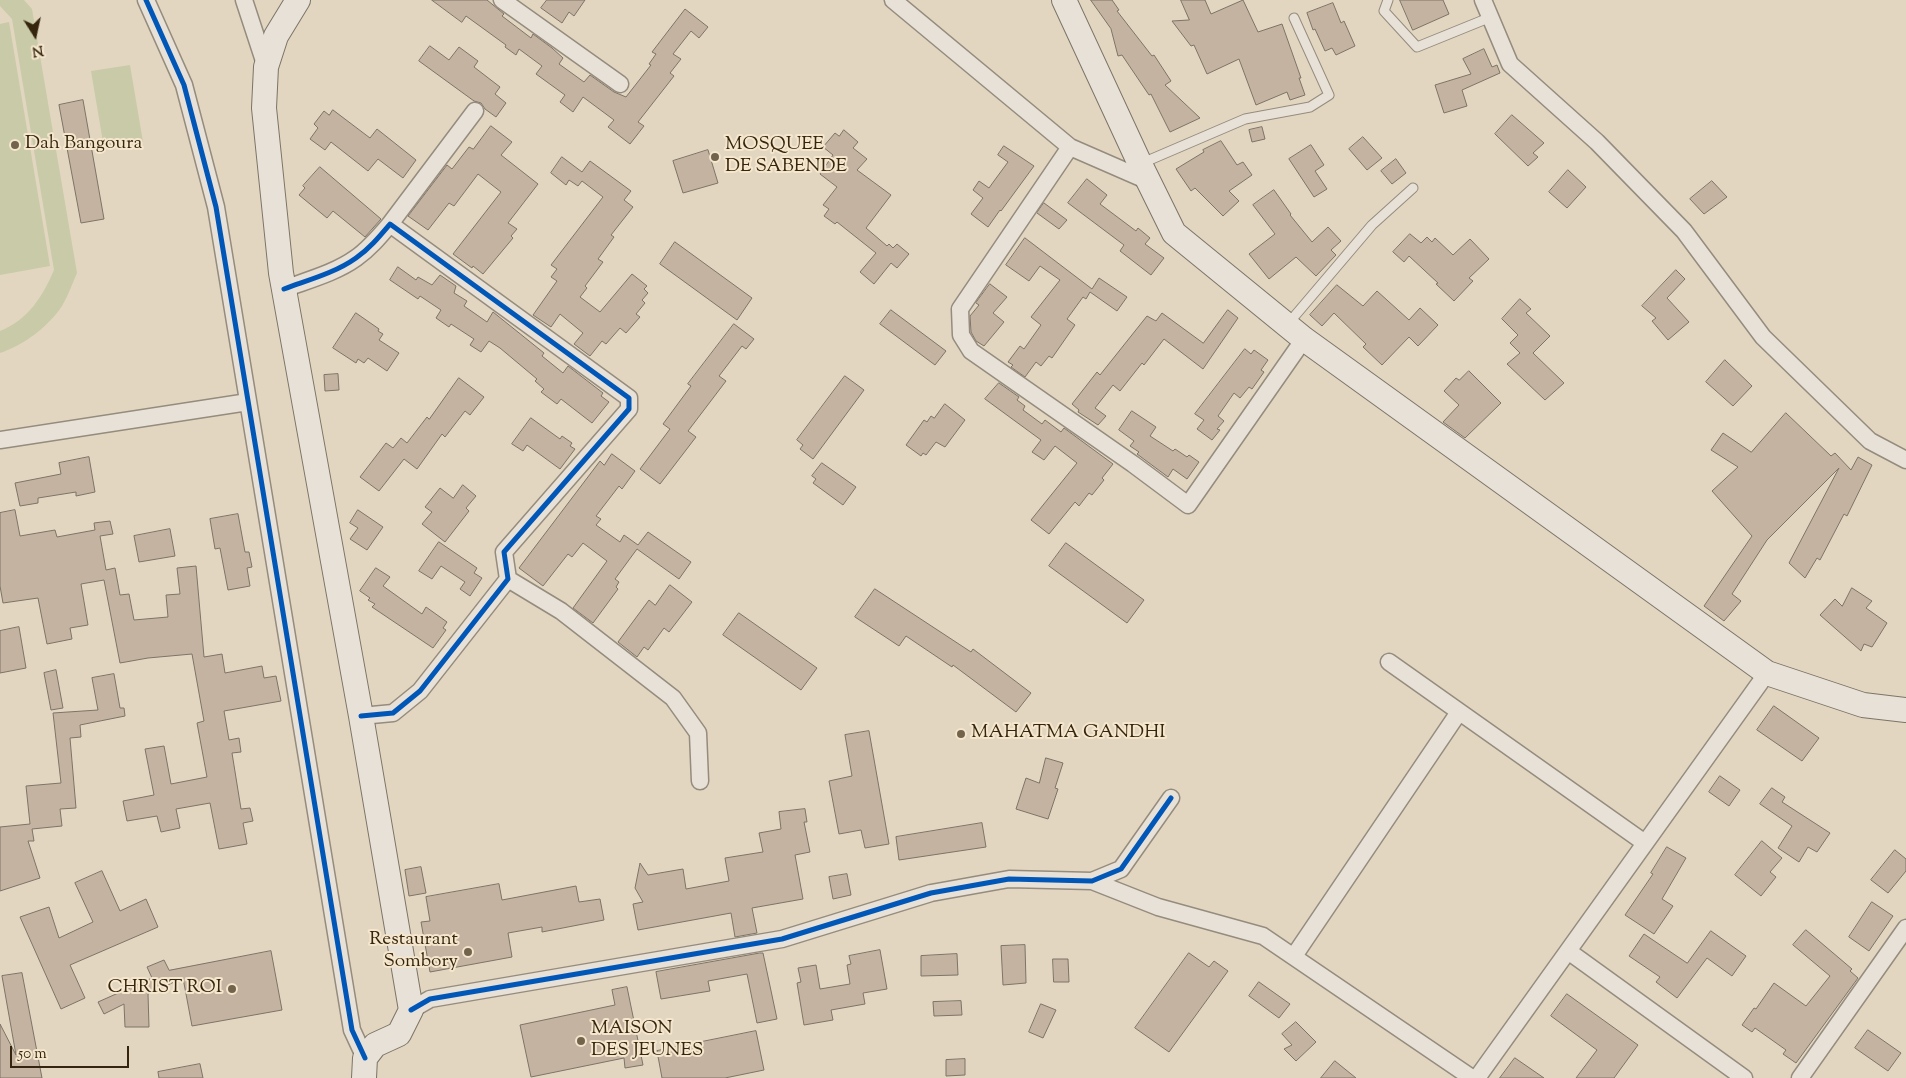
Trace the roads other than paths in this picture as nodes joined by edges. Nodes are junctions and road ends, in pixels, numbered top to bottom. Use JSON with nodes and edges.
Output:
{"nodes":[{"id":1,"x":146,"y":0,"type":"edge"},
{"id":2,"x":298,"y":0,"type":"edge"},
{"id":3,"x":502,"y":0,"type":"edge"},
{"id":4,"x":893,"y":0,"type":"edge"},
{"id":5,"x":1064,"y":0,"type":"edge"},
{"id":6,"x":1388,"y":0,"type":"edge"},
{"id":7,"x":1484,"y":0,"type":"edge"},
{"id":8,"x":246,"y":1,"type":"edge"},
{"id":9,"x":1491,"y":17,"type":"junction"},
{"id":10,"x":1294,"y":18,"type":"dead end"},
{"id":11,"x":266,"y":67,"type":"junction"},
{"id":12,"x":620,"y":84,"type":"dead end"},
{"id":13,"x":475,"y":111,"type":"dead end"},
{"id":14,"x":1070,"y":147,"type":"junction"},
{"id":15,"x":1144,"y":172,"type":"junction"},
{"id":16,"x":1413,"y":188,"type":"dead end"},
{"id":17,"x":390,"y":224,"type":"junction"},
{"id":18,"x":284,"y":289,"type":"junction"},
{"id":19,"x":1295,"y":332,"type":"junction"},
{"id":20,"x":248,"y":402,"type":"junction"},
{"id":21,"x":0,"y":440,"type":"edge"},
{"id":22,"x":1906,"y":460,"type":"edge"},
{"id":23,"x":508,"y":579,"type":"junction"},
{"id":24,"x":1389,"y":662,"type":"dead end"},
{"id":25,"x":1767,"y":673,"type":"junction"},
{"id":26,"x":1906,"y":710,"type":"edge"},
{"id":27,"x":1459,"y":712,"type":"junction"},
{"id":28,"x":361,"y":716,"type":"junction"},
{"id":29,"x":700,"y":781,"type":"dead end"},
{"id":30,"x":1171,"y":798,"type":"dead end"},
{"id":31,"x":1645,"y":843,"type":"junction"},
{"id":32,"x":1092,"y":881,"type":"junction"},
{"id":33,"x":1906,"y":928,"type":"edge"},
{"id":34,"x":1568,"y":951,"type":"junction"},
{"id":35,"x":1294,"y":956,"type":"junction"},
{"id":36,"x":411,"y":1010,"type":"junction"},
{"id":37,"x":365,"y":1068,"type":"edge"},
{"id":38,"x":1472,"y":1078,"type":"edge"},
{"id":39,"x":1477,"y":1078,"type":"edge"},
{"id":40,"x":1744,"y":1078,"type":"edge"},
{"id":41,"x":1800,"y":1078,"type":"edge"}],
"edges":[{"from":1,"to":20,"type":"street"},
{"from":2,"to":11,"type":"main road"},
{"from":3,"to":12,"type":"street"},
{"from":4,"to":14,"type":"street"},
{"from":5,"to":15,"type":"main road"},
{"from":6,"to":9,"type":"lane"},
{"from":7,"to":9,"type":"street"},
{"from":8,"to":11,"type":"street"},
{"from":9,"to":22,"type":"street"},
{"from":10,"to":15,"type":"lane"},
{"from":11,"to":18,"type":"main road"},
{"from":13,"to":17,"type":"street"},
{"from":14,"to":15,"type":"street"},
{"from":14,"to":19,"type":"street"},
{"from":15,"to":19,"type":"main road"},
{"from":16,"to":19,"type":"lane"},
{"from":17,"to":18,"type":"street"},
{"from":17,"to":23,"type":"street"},
{"from":18,"to":28,"type":"main road"},
{"from":19,"to":25,"type":"main road"},
{"from":20,"to":21,"type":"street"},
{"from":20,"to":37,"type":"street"},
{"from":23,"to":28,"type":"street"},
{"from":23,"to":29,"type":"street"},
{"from":24,"to":27,"type":"street"},
{"from":25,"to":26,"type":"main road"},
{"from":25,"to":31,"type":"street"},
{"from":27,"to":31,"type":"street"},
{"from":27,"to":35,"type":"street"},
{"from":28,"to":36,"type":"main road"},
{"from":30,"to":32,"type":"street"},
{"from":31,"to":34,"type":"street"},
{"from":32,"to":35,"type":"street"},
{"from":32,"to":36,"type":"street"},
{"from":33,"to":41,"type":"street"},
{"from":34,"to":39,"type":"street"},
{"from":34,"to":40,"type":"street"},
{"from":35,"to":38,"type":"street"},
{"from":36,"to":37,"type":"main road"}]}
